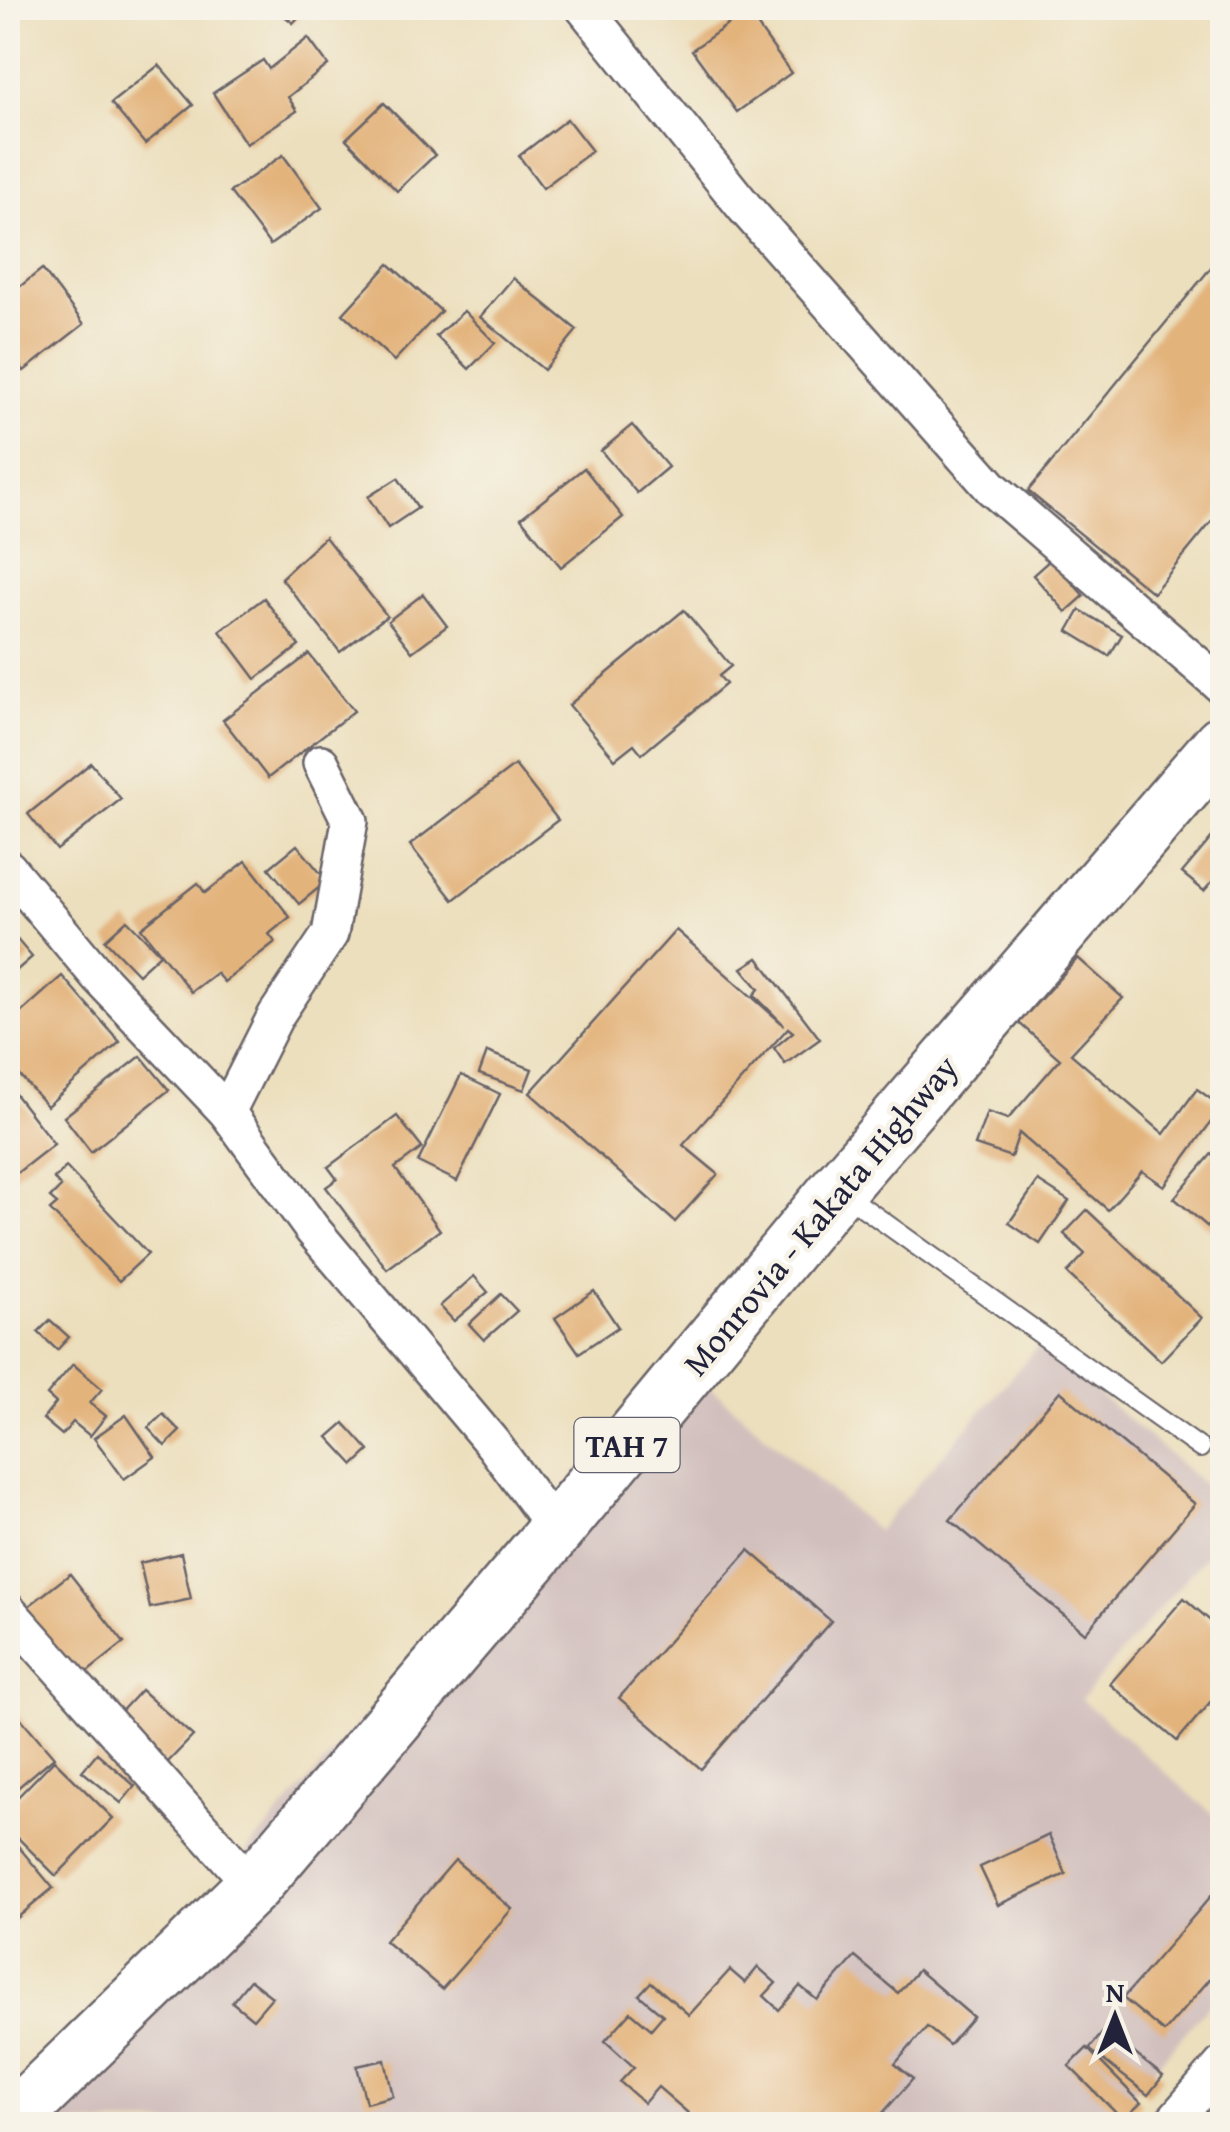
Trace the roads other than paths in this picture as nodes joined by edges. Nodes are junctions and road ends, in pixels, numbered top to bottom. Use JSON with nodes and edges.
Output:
{"nodes":[{"id":1,"x":584,"y":8,"type":"edge"},
{"id":2,"x":1222,"y":686,"type":"edge"},
{"id":3,"x":1222,"y":742,"type":"edge"},
{"id":4,"x":321,"y":763,"type":"dead end"},
{"id":5,"x":8,"y":868,"type":"edge"},
{"id":6,"x":227,"y":1112,"type":"junction"},
{"id":7,"x":838,"y":1190,"type":"junction"},
{"id":8,"x":1200,"y":1448,"type":"dead end"},
{"id":9,"x":556,"y":1530,"type":"junction"},
{"id":10,"x":8,"y":1611,"type":"edge"},
{"id":11,"x":252,"y":1886,"type":"junction"},
{"id":12,"x":1222,"y":2065,"type":"edge"},
{"id":13,"x":8,"y":2124,"type":"edge"},
{"id":14,"x":1171,"y":2124,"type":"edge"}],
"edges":[{"from":1,"to":2,"type":"street"},
{"from":3,"to":7,"type":"highway","name":"Monrovia - Kakata Highway","number":"TAH 7"},
{"from":4,"to":6,"type":"street"},
{"from":5,"to":6,"type":"street"},
{"from":6,"to":9,"type":"street"},
{"from":7,"to":8,"type":"lane"},
{"from":7,"to":9,"type":"highway","name":"Monrovia - Kakata Highway","number":"TAH 7"},
{"from":9,"to":11,"type":"highway","name":"Monrovia - Kakata Highway","number":"TAH 7"},
{"from":10,"to":11,"type":"street"},
{"from":11,"to":13,"type":"highway","name":"Monrovia - Kakata Highway","number":"TAH 7"},
{"from":12,"to":14,"type":"street"}]}
